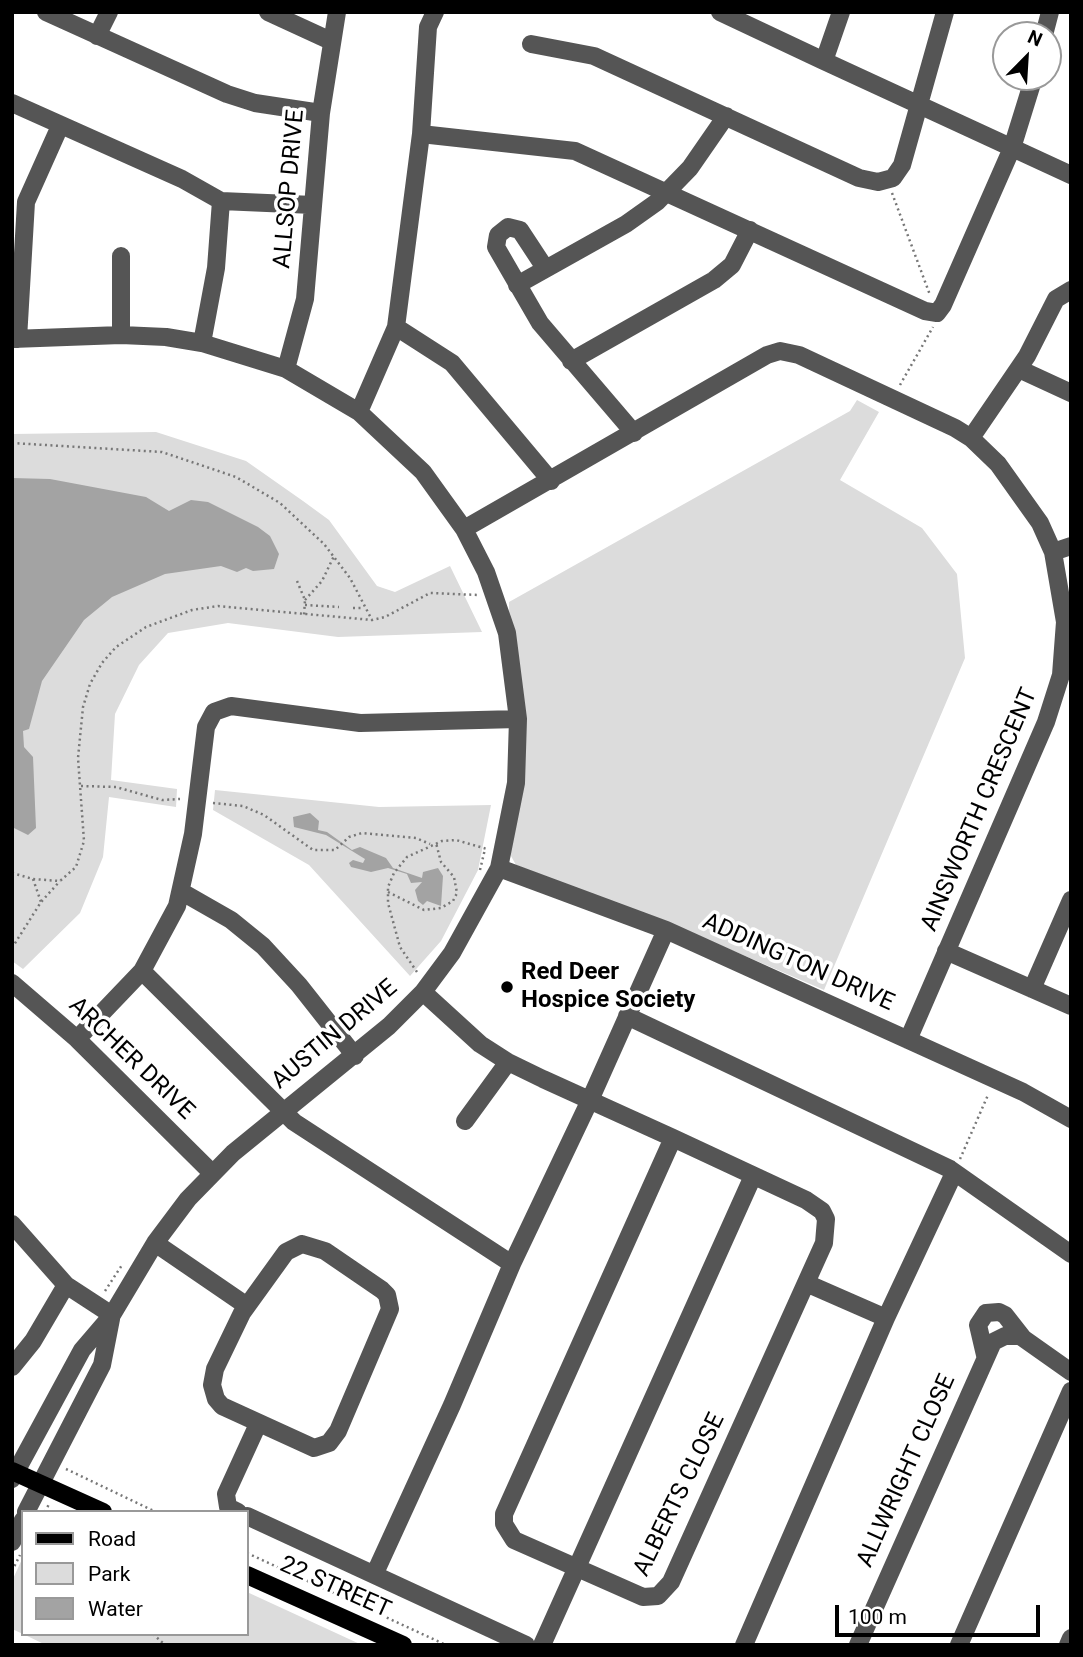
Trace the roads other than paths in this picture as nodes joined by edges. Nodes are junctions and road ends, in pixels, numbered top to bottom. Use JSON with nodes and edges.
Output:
{"nodes":[{"id":1,"x":46,"y":12,"type":"edge"},
{"id":2,"x":109,"y":12,"type":"edge"},
{"id":3,"x":268,"y":12,"type":"edge"},
{"id":4,"x":337,"y":12,"type":"edge"},
{"id":5,"x":435,"y":12,"type":"edge"},
{"id":6,"x":720,"y":12,"type":"edge"},
{"id":7,"x":842,"y":12,"type":"edge"},
{"id":8,"x":945,"y":12,"type":"edge"},
{"id":9,"x":97,"y":36,"type":"junction"},
{"id":10,"x":331,"y":41,"type":"junction"},
{"id":11,"x":531,"y":44,"type":"dead end"},
{"id":12,"x":824,"y":61,"type":"junction"},
{"id":13,"x":1030,"y":91,"type":"edge"},
{"id":14,"x":12,"y":103,"type":"edge"},
{"id":15,"x":921,"y":105,"type":"junction"},
{"id":16,"x":321,"y":113,"type":"junction"},
{"id":17,"x":726,"y":116,"type":"junction"},
{"id":18,"x":60,"y":126,"type":"junction"},
{"id":19,"x":421,"y":134,"type":"junction"},
{"id":20,"x":1012,"y":148,"type":"junction"},
{"id":21,"x":1071,"y":175,"type":"edge"},
{"id":22,"x":667,"y":192,"type":"junction"},
{"id":23,"x":221,"y":201,"type":"junction"},
{"id":24,"x":313,"y":205,"type":"junction"},
{"id":25,"x":750,"y":230,"type":"junction"},
{"id":26,"x":121,"y":256,"type":"dead end"},
{"id":27,"x":545,"y":268,"type":"junction"},
{"id":28,"x":517,"y":285,"type":"junction"},
{"id":29,"x":1071,"y":290,"type":"edge"},
{"id":30,"x":396,"y":327,"type":"junction"},
{"id":31,"x":121,"y":335,"type":"junction"},
{"id":32,"x":15,"y":339,"type":"edge"},
{"id":33,"x":202,"y":343,"type":"junction"},
{"id":34,"x":572,"y":361,"type":"junction"},
{"id":35,"x":286,"y":369,"type":"junction"},
{"id":36,"x":1019,"y":369,"type":"junction"},
{"id":37,"x":1071,"y":393,"type":"edge"},
{"id":38,"x":359,"y":412,"type":"junction"},
{"id":39,"x":634,"y":433,"type":"junction"},
{"id":40,"x":971,"y":438,"type":"junction"},
{"id":41,"x":551,"y":481,"type":"junction"},
{"id":42,"x":464,"y":529,"type":"junction"},
{"id":43,"x":1071,"y":546,"type":"edge"},
{"id":44,"x":1052,"y":552,"type":"junction"},
{"id":45,"x":518,"y":719,"type":"junction"},
{"id":46,"x":495,"y":859,"type":"junction"},
{"id":47,"x":182,"y":892,"type":"junction"},
{"id":48,"x":1071,"y":900,"type":"edge"},
{"id":49,"x":666,"y":930,"type":"junction"},
{"id":50,"x":946,"y":951,"type":"junction"},
{"id":51,"x":142,"y":971,"type":"junction"},
{"id":52,"x":12,"y":983,"type":"edge"},
{"id":53,"x":1031,"y":989,"type":"junction"},
{"id":54,"x":423,"y":992,"type":"junction"},
{"id":55,"x":1071,"y":1006,"type":"edge"},
{"id":56,"x":627,"y":1016,"type":"junction"},
{"id":57,"x":77,"y":1039,"type":"junction"},
{"id":58,"x":908,"y":1040,"type":"junction"},
{"id":59,"x":355,"y":1056,"type":"junction"},
{"id":60,"x":508,"y":1062,"type":"junction"},
{"id":61,"x":590,"y":1100,"type":"junction"},
{"id":62,"x":283,"y":1111,"type":"junction"},
{"id":63,"x":1071,"y":1119,"type":"edge"},
{"id":64,"x":465,"y":1121,"type":"dead end"},
{"id":65,"x":673,"y":1138,"type":"junction"},
{"id":66,"x":212,"y":1173,"type":"junction"},
{"id":67,"x":954,"y":1173,"type":"junction"},
{"id":68,"x":753,"y":1176,"type":"junction"},
{"id":69,"x":12,"y":1224,"type":"edge"},
{"id":70,"x":155,"y":1243,"type":"junction"},
{"id":71,"x":1071,"y":1254,"type":"edge"},
{"id":72,"x":512,"y":1264,"type":"junction"},
{"id":73,"x":806,"y":1283,"type":"junction"},
{"id":74,"x":66,"y":1285,"type":"junction"},
{"id":75,"x":247,"y":1306,"type":"junction"},
{"id":76,"x":112,"y":1315,"type":"junction"},
{"id":77,"x":886,"y":1318,"type":"junction"},
{"id":78,"x":1023,"y":1338,"type":"junction"},
{"id":79,"x":985,"y":1356,"type":"junction"},
{"id":80,"x":12,"y":1367,"type":"edge"},
{"id":81,"x":1071,"y":1372,"type":"edge"},
{"id":82,"x":1071,"y":1391,"type":"edge"},
{"id":83,"x":258,"y":1424,"type":"junction"},
{"id":84,"x":13,"y":1474,"type":"edge"},
{"id":85,"x":39,"y":1484,"type":"junction"},
{"id":86,"x":27,"y":1510,"type":"edge"},
{"id":87,"x":98,"y":1510,"type":"edge"},
{"id":88,"x":234,"y":1510,"type":"edge"},
{"id":89,"x":248,"y":1516,"type":"edge"},
{"id":90,"x":21,"y":1524,"type":"edge"},
{"id":91,"x":12,"y":1542,"type":"edge"},
{"id":92,"x":577,"y":1569,"type":"junction"},
{"id":93,"x":375,"y":1573,"type":"junction"},
{"id":94,"x":248,"y":1575,"type":"edge"},
{"id":95,"x":1071,"y":1638,"type":"edge"},
{"id":96,"x":402,"y":1645,"type":"edge"},
{"id":97,"x":526,"y":1645,"type":"edge"},
{"id":98,"x":542,"y":1645,"type":"edge"},
{"id":99,"x":744,"y":1645,"type":"edge"},
{"id":100,"x":858,"y":1645,"type":"edge"},
{"id":101,"x":959,"y":1645,"type":"edge"},
{"id":102,"x":1068,"y":1645,"type":"edge"}],
"edges":[{"from":1,"to":9,"type":"street"},
{"from":2,"to":9,"type":"street"},
{"from":3,"to":10,"type":"street"},
{"from":4,"to":10,"type":"street","name":"ALLSOP DRIVE"},
{"from":5,"to":19,"type":"street"},
{"from":6,"to":12,"type":"street"},
{"from":7,"to":12,"type":"street"},
{"from":8,"to":15,"type":"street"},
{"from":9,"to":16,"type":"street"},
{"from":10,"to":16,"type":"street","name":"ALLSOP DRIVE"},
{"from":11,"to":17,"type":"street"},
{"from":12,"to":15,"type":"street"},
{"from":13,"to":20,"type":"street"},
{"from":14,"to":18,"type":"street"},
{"from":15,"to":17,"type":"street"},
{"from":15,"to":20,"type":"street"},
{"from":16,"to":24,"type":"street","name":"ALLSOP DRIVE"},
{"from":17,"to":22,"type":"street"},
{"from":18,"to":23,"type":"street"},
{"from":18,"to":32,"type":"street"},
{"from":19,"to":22,"type":"street"},
{"from":19,"to":30,"type":"street"},
{"from":20,"to":21,"type":"street"},
{"from":20,"to":25,"type":"street"},
{"from":22,"to":25,"type":"street"},
{"from":22,"to":27,"type":"street"},
{"from":23,"to":24,"type":"street"},
{"from":23,"to":33,"type":"street"},
{"from":24,"to":35,"type":"street","name":"ALLSOP DRIVE"},
{"from":25,"to":34,"type":"street"},
{"from":26,"to":31,"type":"street"},
{"from":27,"to":28,"type":"street"},
{"from":27,"to":28,"type":"street"},
{"from":28,"to":34,"type":"street"},
{"from":29,"to":36,"type":"street"},
{"from":30,"to":38,"type":"street"},
{"from":30,"to":41,"type":"street"},
{"from":31,"to":32,"type":"street","name":"AUSTIN DRIVE"},
{"from":31,"to":33,"type":"street","name":"AUSTIN DRIVE"},
{"from":33,"to":35,"type":"street","name":"AUSTIN DRIVE"},
{"from":34,"to":39,"type":"street"},
{"from":35,"to":38,"type":"street","name":"AUSTIN DRIVE"},
{"from":36,"to":37,"type":"street"},
{"from":36,"to":40,"type":"street"},
{"from":38,"to":42,"type":"street","name":"AUSTIN DRIVE"},
{"from":39,"to":40,"type":"street","name":"AINSWORTH CRESCENT"},
{"from":39,"to":41,"type":"street","name":"AINSWORTH CRESCENT"},
{"from":40,"to":44,"type":"street","name":"AINSWORTH CRESCENT"},
{"from":41,"to":42,"type":"street","name":"AINSWORTH CRESCENT"},
{"from":42,"to":45,"type":"street","name":"AUSTIN DRIVE"},
{"from":43,"to":44,"type":"street"},
{"from":44,"to":50,"type":"street","name":"AINSWORTH CRESCENT"},
{"from":45,"to":46,"type":"street","name":"AUSTIN DRIVE"},
{"from":45,"to":47,"type":"street"},
{"from":46,"to":49,"type":"street","name":"ADDINGTON DRIVE"},
{"from":46,"to":54,"type":"street","name":"AUSTIN DRIVE"},
{"from":47,"to":51,"type":"street"},
{"from":47,"to":59,"type":"street"},
{"from":48,"to":53,"type":"street"},
{"from":49,"to":56,"type":"street"},
{"from":49,"to":58,"type":"street","name":"ADDINGTON DRIVE"},
{"from":50,"to":53,"type":"street"},
{"from":50,"to":58,"type":"street","name":"AINSWORTH CRESCENT"},
{"from":51,"to":57,"type":"street"},
{"from":51,"to":62,"type":"street"},
{"from":52,"to":57,"type":"street","name":"ARCHER DRIVE"},
{"from":53,"to":55,"type":"street"},
{"from":54,"to":59,"type":"street","name":"AUSTIN DRIVE"},
{"from":54,"to":60,"type":"street","name":"ALBERTS CLOSE"},
{"from":56,"to":61,"type":"street"},
{"from":56,"to":67,"type":"street"},
{"from":57,"to":66,"type":"street","name":"ARCHER DRIVE"},
{"from":58,"to":63,"type":"street","name":"ADDINGTON DRIVE"},
{"from":59,"to":62,"type":"street","name":"AUSTIN DRIVE"},
{"from":60,"to":61,"type":"street","name":"ALBERTS CLOSE"},
{"from":60,"to":64,"type":"street"},
{"from":61,"to":65,"type":"street","name":"ALBERTS CLOSE"},
{"from":61,"to":72,"type":"street"},
{"from":62,"to":66,"type":"street","name":"AUSTIN DRIVE"},
{"from":62,"to":72,"type":"street"},
{"from":65,"to":68,"type":"street","name":"ALBERTS CLOSE"},
{"from":65,"to":92,"type":"street","name":"ALBERTS CLOSE"},
{"from":66,"to":70,"type":"street","name":"AUSTIN DRIVE"},
{"from":67,"to":71,"type":"street"},
{"from":67,"to":77,"type":"street"},
{"from":68,"to":73,"type":"street","name":"ALBERTS CLOSE"},
{"from":68,"to":92,"type":"street"},
{"from":69,"to":74,"type":"street"},
{"from":70,"to":75,"type":"street"},
{"from":70,"to":76,"type":"street","name":"AUSTIN DRIVE"},
{"from":72,"to":93,"type":"street"},
{"from":73,"to":77,"type":"street"},
{"from":73,"to":92,"type":"street","name":"ALBERTS CLOSE"},
{"from":74,"to":76,"type":"street"},
{"from":74,"to":80,"type":"street"},
{"from":75,"to":83,"type":"street"},
{"from":75,"to":83,"type":"street"},
{"from":76,"to":84,"type":"street","name":"AUSTIN DRIVE"},
{"from":76,"to":85,"type":"street","name":"AUSTIN DRIVE"},
{"from":77,"to":99,"type":"street"},
{"from":78,"to":79,"type":"street","name":"ALLWRIGHT CLOSE"},
{"from":78,"to":79,"type":"street","name":"ALLWRIGHT CLOSE"},
{"from":78,"to":81,"type":"street","name":"ALLWRIGHT CLOSE"},
{"from":79,"to":100,"type":"street","name":"ALLWRIGHT CLOSE"},
{"from":82,"to":101,"type":"street"},
{"from":83,"to":88,"type":"street"},
{"from":84,"to":85,"type":"main road"},
{"from":85,"to":86,"type":"street","name":"AUSTIN DRIVE"},
{"from":85,"to":87,"type":"main road"},
{"from":89,"to":93,"type":"street"},
{"from":90,"to":91,"type":"street"},
{"from":92,"to":98,"type":"street"},
{"from":93,"to":97,"type":"street"},
{"from":94,"to":96,"type":"main road","name":"22 STREET"},
{"from":95,"to":102,"type":"street"}]}
